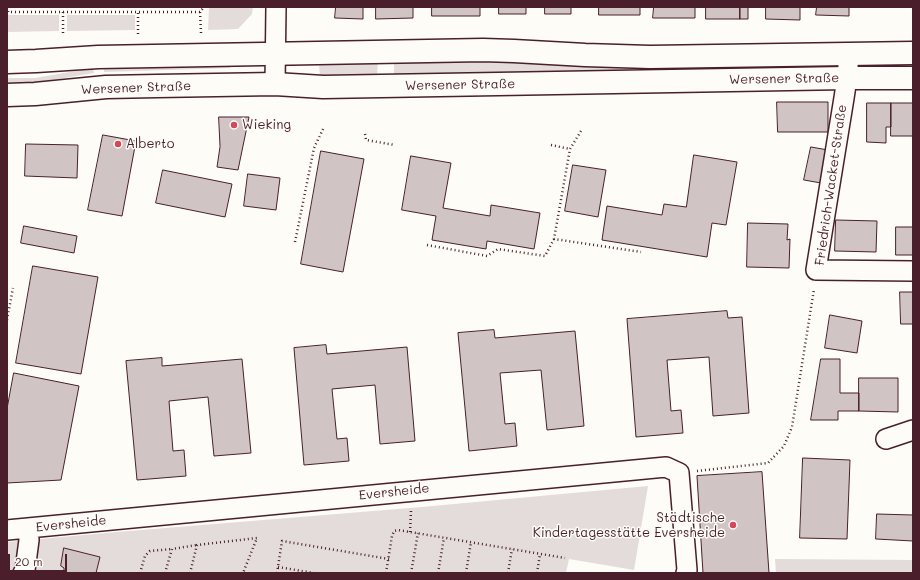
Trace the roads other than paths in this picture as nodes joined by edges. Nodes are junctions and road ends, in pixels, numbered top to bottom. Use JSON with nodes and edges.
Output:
{"nodes":[{"id":1,"x":276,"y":7,"type":"edge"},
{"id":2,"x":913,"y":53,"type":"edge"},
{"id":3,"x":275,"y":54,"type":"junction"},
{"id":4,"x":849,"y":54,"type":"junction"},
{"id":5,"x":7,"y":62,"type":"edge"},
{"id":6,"x":847,"y":78,"type":"junction"},
{"id":7,"x":913,"y":78,"type":"edge"},
{"id":8,"x":275,"y":84,"type":"junction"},
{"id":9,"x":7,"y":95,"type":"edge"},
{"id":10,"x":913,"y":271,"type":"edge"},
{"id":11,"x":913,"y":430,"type":"edge"},
{"id":12,"x":886,"y":439,"type":"dead end"},
{"id":13,"x":28,"y":529,"type":"junction"},
{"id":14,"x":7,"y":530,"type":"edge"},
{"id":15,"x":23,"y":573,"type":"edge"},
{"id":16,"x":686,"y":573,"type":"edge"}],
"edges":[{"from":1,"to":3,"type":"street"},
{"from":2,"to":4,"type":"main road","name":"Wersener Straße"},
{"from":3,"to":4,"type":"main road","name":"Wersener Straße"},
{"from":3,"to":5,"type":"main road","name":"Wersener Straße"},
{"from":3,"to":8,"type":"street"},
{"from":4,"to":6,"type":"street","name":"Friedrich-Wacket-Straße"},
{"from":6,"to":7,"type":"main road","name":"Wersener Straße"},
{"from":6,"to":8,"type":"main road","name":"Wersener Straße"},
{"from":6,"to":10,"type":"street","name":"Friedrich-Wacket-Straße"},
{"from":8,"to":9,"type":"main road","name":"Wersener Straße"},
{"from":11,"to":12,"type":"street"},
{"from":13,"to":14,"type":"street","name":"Eversheide"},
{"from":13,"to":15,"type":"street"},
{"from":13,"to":16,"type":"street","name":"Eversheide"}]}
